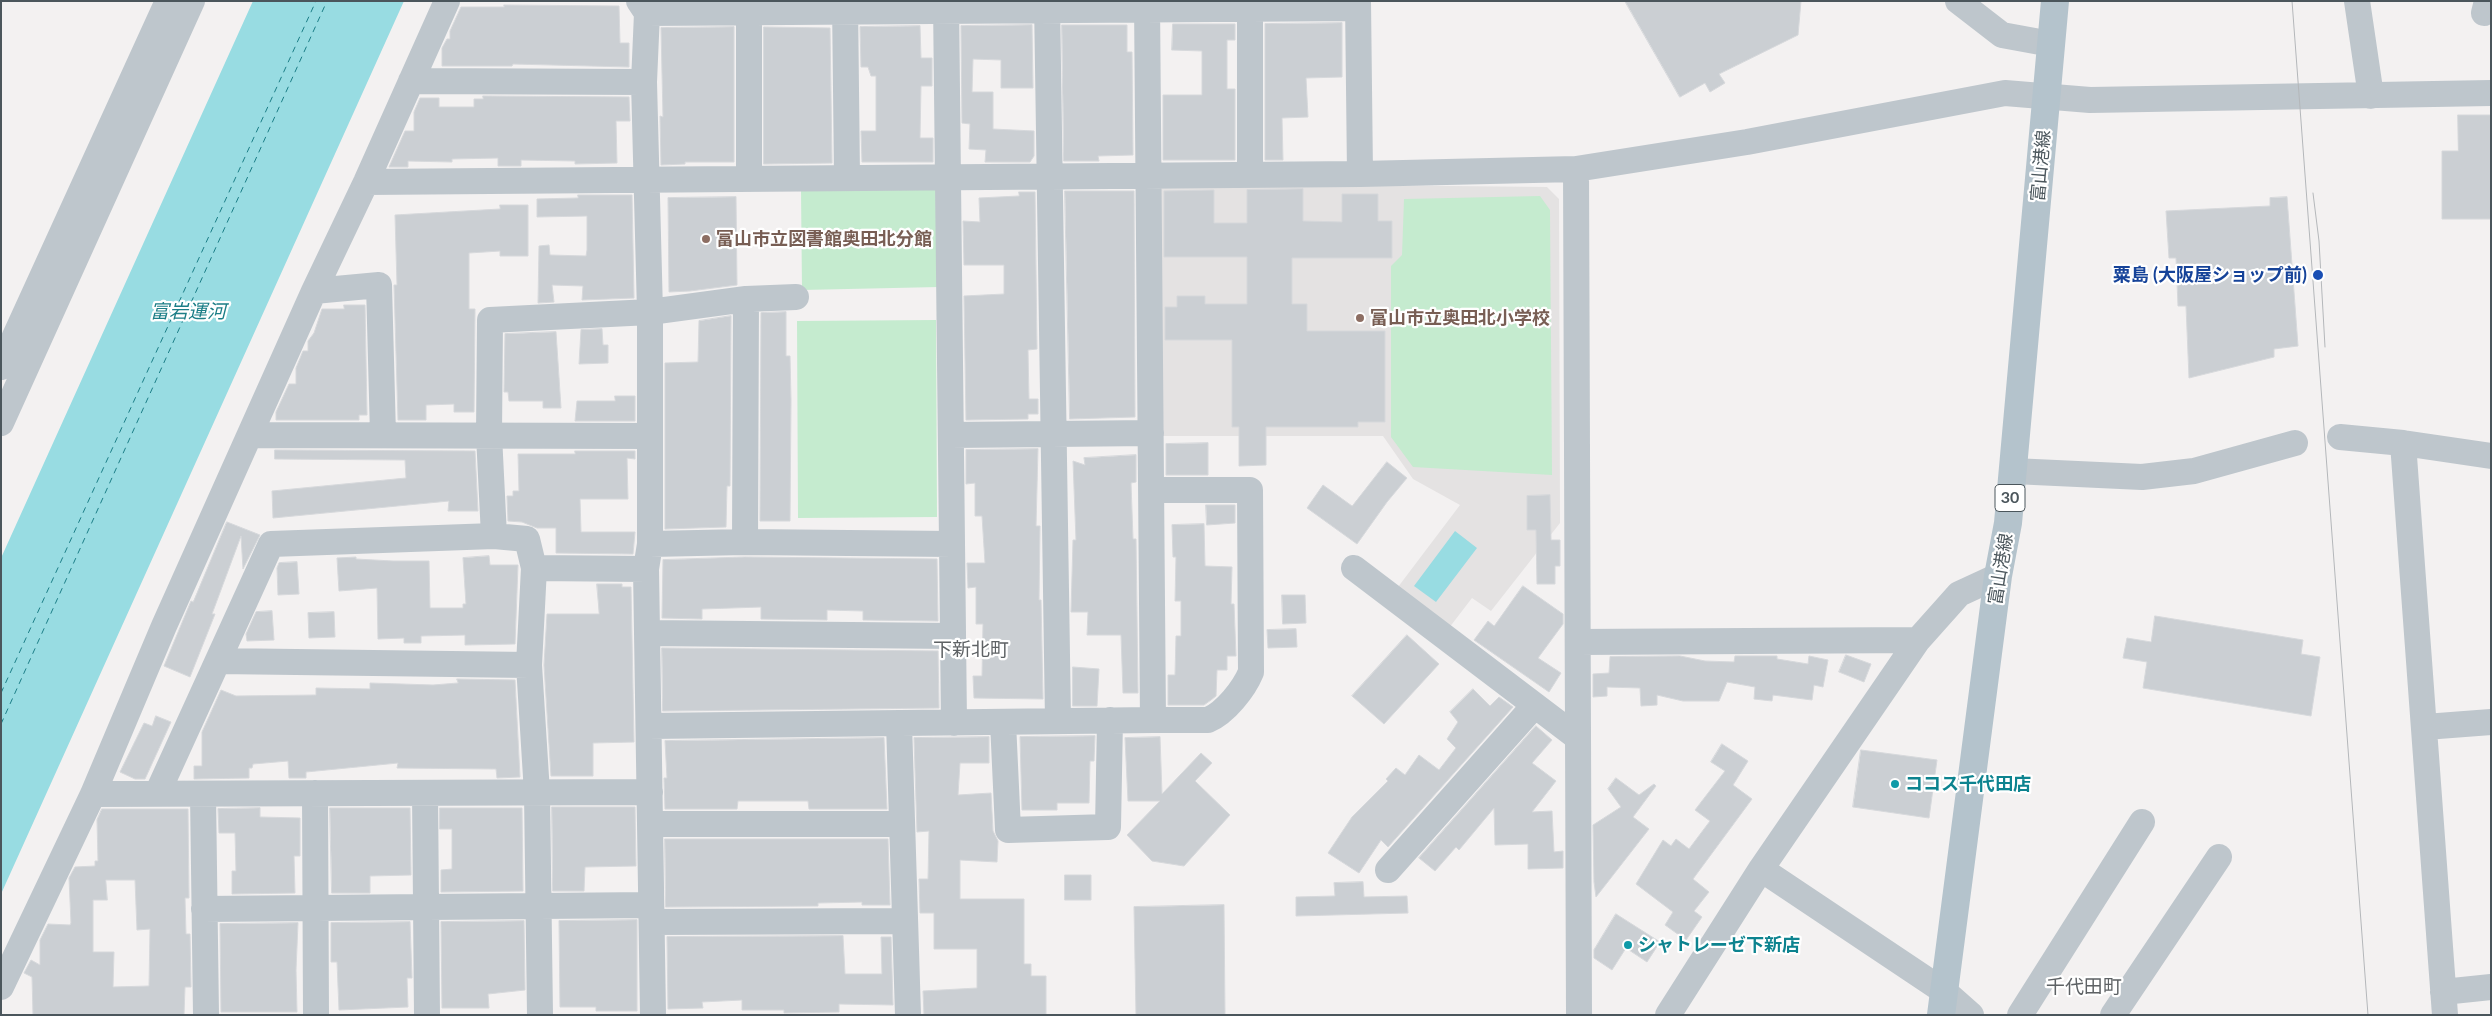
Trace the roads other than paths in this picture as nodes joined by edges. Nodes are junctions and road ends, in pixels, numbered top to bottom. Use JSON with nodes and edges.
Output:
{"nodes":[{"id":1,"x":168,"y":1,"type":"edge"},
{"id":2,"x":192,"y":1,"type":"edge"},
{"id":3,"x":447,"y":1,"type":"edge"},
{"id":4,"x":1958,"y":1,"type":"edge"},
{"id":5,"x":2055,"y":1,"type":"edge"},
{"id":6,"x":2358,"y":1,"type":"edge"},
{"id":7,"x":1147,"y":5,"type":"edge"},
{"id":8,"x":1250,"y":5,"type":"edge"},
{"id":9,"x":1358,"y":5,"type":"edge"},
{"id":10,"x":845,"y":6,"type":"edge"},
{"id":11,"x":946,"y":6,"type":"edge"},
{"id":12,"x":1047,"y":6,"type":"edge"},
{"id":13,"x":643,"y":7,"type":"edge"},
{"id":14,"x":749,"y":12,"type":"junction"},
{"id":15,"x":2051,"y":44,"type":"junction"},
{"id":16,"x":411,"y":81,"type":"junction"},
{"id":17,"x":644,"y":82,"type":"junction"},
{"id":18,"x":2491,"y":93,"type":"edge"},
{"id":19,"x":2047,"y":95,"type":"junction"},
{"id":20,"x":2371,"y":96,"type":"junction"},
{"id":21,"x":1576,"y":169,"type":"junction"},
{"id":22,"x":1360,"y":174,"type":"junction"},
{"id":23,"x":1149,"y":175,"type":"junction"},
{"id":24,"x":1250,"y":175,"type":"junction"},
{"id":25,"x":948,"y":176,"type":"junction"},
{"id":26,"x":1049,"y":176,"type":"junction"},
{"id":27,"x":846,"y":177,"type":"junction"},
{"id":28,"x":748,"y":179,"type":"junction"},
{"id":29,"x":647,"y":180,"type":"junction"},
{"id":30,"x":366,"y":182,"type":"junction"},
{"id":31,"x":314,"y":291,"type":"junction"},
{"id":32,"x":796,"y":297,"type":"dead end"},
{"id":33,"x":746,"y":299,"type":"junction"},
{"id":34,"x":650,"y":312,"type":"junction"},
{"id":35,"x":1,"y":367,"type":"edge"},
{"id":36,"x":1,"y":423,"type":"edge"},
{"id":37,"x":1151,"y":433,"type":"junction"},
{"id":38,"x":1052,"y":434,"type":"junction"},
{"id":39,"x":250,"y":435,"type":"junction"},
{"id":40,"x":383,"y":435,"type":"junction"},
{"id":41,"x":489,"y":435,"type":"junction"},
{"id":42,"x":951,"y":435,"type":"junction"},
{"id":43,"x":650,"y":436,"type":"junction"},
{"id":44,"x":2340,"y":437,"type":"dead end"},
{"id":45,"x":2295,"y":443,"type":"dead end"},
{"id":46,"x":2403,"y":443,"type":"junction"},
{"id":47,"x":2491,"y":456,"type":"edge"},
{"id":48,"x":2013,"y":471,"type":"junction"},
{"id":49,"x":1152,"y":490,"type":"junction"},
{"id":50,"x":494,"y":536,"type":"junction"},
{"id":51,"x":745,"y":542,"type":"junction"},
{"id":52,"x":952,"y":544,"type":"junction"},
{"id":53,"x":648,"y":556,"type":"junction"},
{"id":54,"x":534,"y":568,"type":"junction"},
{"id":55,"x":1354,"y":568,"type":"dead end"},
{"id":56,"x":1998,"y":576,"type":"junction"},
{"id":57,"x":647,"y":634,"type":"junction"},
{"id":58,"x":953,"y":636,"type":"junction"},
{"id":59,"x":1918,"y":640,"type":"junction"},
{"id":60,"x":1578,"y":642,"type":"junction"},
{"id":61,"x":218,"y":661,"type":"junction"},
{"id":62,"x":529,"y":665,"type":"junction"},
{"id":63,"x":1534,"y":706,"type":"junction"},
{"id":64,"x":1110,"y":720,"type":"junction"},
{"id":65,"x":1153,"y":720,"type":"junction"},
{"id":66,"x":1058,"y":721,"type":"junction"},
{"id":67,"x":1003,"y":722,"type":"junction"},
{"id":68,"x":2491,"y":722,"type":"edge"},
{"id":69,"x":899,"y":723,"type":"junction"},
{"id":70,"x":954,"y":723,"type":"junction"},
{"id":71,"x":649,"y":726,"type":"junction"},
{"id":72,"x":2425,"y":727,"type":"junction"},
{"id":73,"x":1578,"y":738,"type":"junction"},
{"id":74,"x":650,"y":792,"type":"junction"},
{"id":75,"x":315,"y":793,"type":"junction"},
{"id":76,"x":425,"y":793,"type":"junction"},
{"id":77,"x":537,"y":793,"type":"junction"},
{"id":78,"x":93,"y":794,"type":"junction"},
{"id":79,"x":157,"y":794,"type":"junction"},
{"id":80,"x":203,"y":794,"type":"junction"},
{"id":81,"x":2142,"y":822,"type":"dead end"},
{"id":82,"x":650,"y":824,"type":"junction"},
{"id":83,"x":902,"y":824,"type":"junction"},
{"id":84,"x":2219,"y":857,"type":"dead end"},
{"id":85,"x":1761,"y":869,"type":"junction"},
{"id":86,"x":1388,"y":870,"type":"dead end"},
{"id":87,"x":539,"y":906,"type":"junction"},
{"id":88,"x":426,"y":907,"type":"junction"},
{"id":89,"x":316,"y":908,"type":"junction"},
{"id":90,"x":204,"y":909,"type":"junction"},
{"id":91,"x":652,"y":914,"type":"junction"},
{"id":92,"x":905,"y":922,"type":"junction"},
{"id":93,"x":1,"y":987,"type":"edge"},
{"id":94,"x":2491,"y":987,"type":"edge"},
{"id":95,"x":1943,"y":1003,"type":"edge"},
{"id":96,"x":2444,"y":1003,"type":"edge"},
{"id":97,"x":206,"y":1015,"type":"edge"},
{"id":98,"x":316,"y":1015,"type":"edge"},
{"id":99,"x":427,"y":1015,"type":"edge"},
{"id":100,"x":540,"y":1015,"type":"edge"},
{"id":101,"x":653,"y":1015,"type":"edge"},
{"id":102,"x":908,"y":1015,"type":"edge"},
{"id":103,"x":1579,"y":1015,"type":"edge"},
{"id":104,"x":1668,"y":1015,"type":"edge"},
{"id":105,"x":1971,"y":1015,"type":"edge"},
{"id":106,"x":2020,"y":1015,"type":"edge"},
{"id":107,"x":2114,"y":1015,"type":"edge"}],
"edges":[{"from":1,"to":35,"type":"street"},
{"from":2,"to":36,"type":"street"},
{"from":3,"to":16,"type":"street"},
{"from":4,"to":15,"type":"street"},
{"from":5,"to":15,"type":"main road","name":"富山港線","number":"30"},
{"from":6,"to":20,"type":"street"},
{"from":7,"to":8,"type":"street"},
{"from":7,"to":12,"type":"street"},
{"from":7,"to":23,"type":"street"},
{"from":8,"to":9,"type":"street"},
{"from":8,"to":24,"type":"street"},
{"from":9,"to":22,"type":"street"},
{"from":10,"to":11,"type":"street"},
{"from":10,"to":14,"type":"street"},
{"from":10,"to":27,"type":"street"},
{"from":11,"to":12,"type":"street"},
{"from":11,"to":25,"type":"street"},
{"from":12,"to":26,"type":"street"},
{"from":13,"to":14,"type":"street"},
{"from":13,"to":17,"type":"street"},
{"from":14,"to":28,"type":"street"},
{"from":15,"to":19,"type":"main road","name":"富山港線","number":"30"},
{"from":16,"to":17,"type":"street"},
{"from":16,"to":30,"type":"street"},
{"from":17,"to":29,"type":"street"},
{"from":18,"to":20,"type":"street"},
{"from":19,"to":20,"type":"street"},
{"from":19,"to":21,"type":"street"},
{"from":19,"to":48,"type":"main road","name":"富山港線","number":"30"},
{"from":21,"to":22,"type":"street"},
{"from":21,"to":60,"type":"street"},
{"from":22,"to":24,"type":"street"},
{"from":23,"to":24,"type":"street"},
{"from":23,"to":26,"type":"street"},
{"from":23,"to":37,"type":"street"},
{"from":25,"to":26,"type":"street"},
{"from":25,"to":27,"type":"street"},
{"from":25,"to":42,"type":"street"},
{"from":26,"to":38,"type":"street"},
{"from":27,"to":28,"type":"street"},
{"from":28,"to":29,"type":"street"},
{"from":29,"to":30,"type":"street"},
{"from":29,"to":34,"type":"street"},
{"from":30,"to":31,"type":"street"},
{"from":31,"to":39,"type":"street"},
{"from":31,"to":40,"type":"street"},
{"from":32,"to":33,"type":"street"},
{"from":33,"to":34,"type":"street"},
{"from":33,"to":51,"type":"street"},
{"from":34,"to":41,"type":"street"},
{"from":34,"to":43,"type":"street"},
{"from":37,"to":38,"type":"street"},
{"from":37,"to":49,"type":"street"},
{"from":38,"to":42,"type":"street"},
{"from":38,"to":66,"type":"street"},
{"from":39,"to":40,"type":"street"},
{"from":39,"to":78,"type":"street"},
{"from":40,"to":41,"type":"street"},
{"from":41,"to":43,"type":"street"},
{"from":41,"to":50,"type":"street"},
{"from":42,"to":52,"type":"street"},
{"from":43,"to":53,"type":"street"},
{"from":44,"to":46,"type":"street"},
{"from":45,"to":48,"type":"street"},
{"from":46,"to":47,"type":"street"},
{"from":46,"to":72,"type":"street"},
{"from":48,"to":56,"type":"main road","name":"富山港線","number":"30"},
{"from":49,"to":65,"type":"street"},
{"from":49,"to":65,"type":"street"},
{"from":50,"to":54,"type":"street"},
{"from":50,"to":61,"type":"street"},
{"from":51,"to":52,"type":"street"},
{"from":51,"to":53,"type":"street"},
{"from":52,"to":58,"type":"street"},
{"from":53,"to":54,"type":"street"},
{"from":53,"to":57,"type":"street"},
{"from":54,"to":62,"type":"street"},
{"from":55,"to":63,"type":"street"},
{"from":56,"to":59,"type":"street"},
{"from":56,"to":95,"type":"main road","name":"富山港線","number":"30"},
{"from":57,"to":58,"type":"street"},
{"from":57,"to":71,"type":"street"},
{"from":58,"to":70,"type":"street"},
{"from":59,"to":60,"type":"street"},
{"from":59,"to":85,"type":"street"},
{"from":60,"to":73,"type":"street"},
{"from":61,"to":62,"type":"street"},
{"from":61,"to":79,"type":"street"},
{"from":62,"to":77,"type":"street"},
{"from":63,"to":73,"type":"street"},
{"from":63,"to":86,"type":"street"},
{"from":64,"to":65,"type":"street"},
{"from":64,"to":66,"type":"street"},
{"from":64,"to":67,"type":"street"},
{"from":66,"to":67,"type":"street"},
{"from":67,"to":70,"type":"street"},
{"from":68,"to":72,"type":"street"},
{"from":69,"to":70,"type":"street"},
{"from":69,"to":71,"type":"street"},
{"from":69,"to":83,"type":"street"},
{"from":71,"to":74,"type":"street"},
{"from":72,"to":96,"type":"street"},
{"from":73,"to":103,"type":"street"},
{"from":74,"to":77,"type":"street"},
{"from":74,"to":82,"type":"street"},
{"from":75,"to":76,"type":"street"},
{"from":75,"to":80,"type":"street"},
{"from":75,"to":89,"type":"street"},
{"from":76,"to":77,"type":"street"},
{"from":76,"to":88,"type":"street"},
{"from":77,"to":87,"type":"street"},
{"from":78,"to":79,"type":"street"},
{"from":78,"to":93,"type":"street"},
{"from":79,"to":80,"type":"street"},
{"from":80,"to":90,"type":"street"},
{"from":81,"to":106,"type":"street"},
{"from":82,"to":83,"type":"street"},
{"from":82,"to":91,"type":"street"},
{"from":83,"to":92,"type":"street"},
{"from":84,"to":107,"type":"street"},
{"from":85,"to":95,"type":"street"},
{"from":85,"to":104,"type":"street"},
{"from":87,"to":88,"type":"street"},
{"from":87,"to":91,"type":"street"},
{"from":87,"to":100,"type":"street"},
{"from":88,"to":89,"type":"street"},
{"from":88,"to":99,"type":"street"},
{"from":89,"to":90,"type":"street"},
{"from":89,"to":98,"type":"street"},
{"from":90,"to":97,"type":"street"},
{"from":91,"to":92,"type":"street"},
{"from":91,"to":101,"type":"street"},
{"from":92,"to":102,"type":"street"},
{"from":94,"to":96,"type":"street"},
{"from":95,"to":105,"type":"street"}]}
